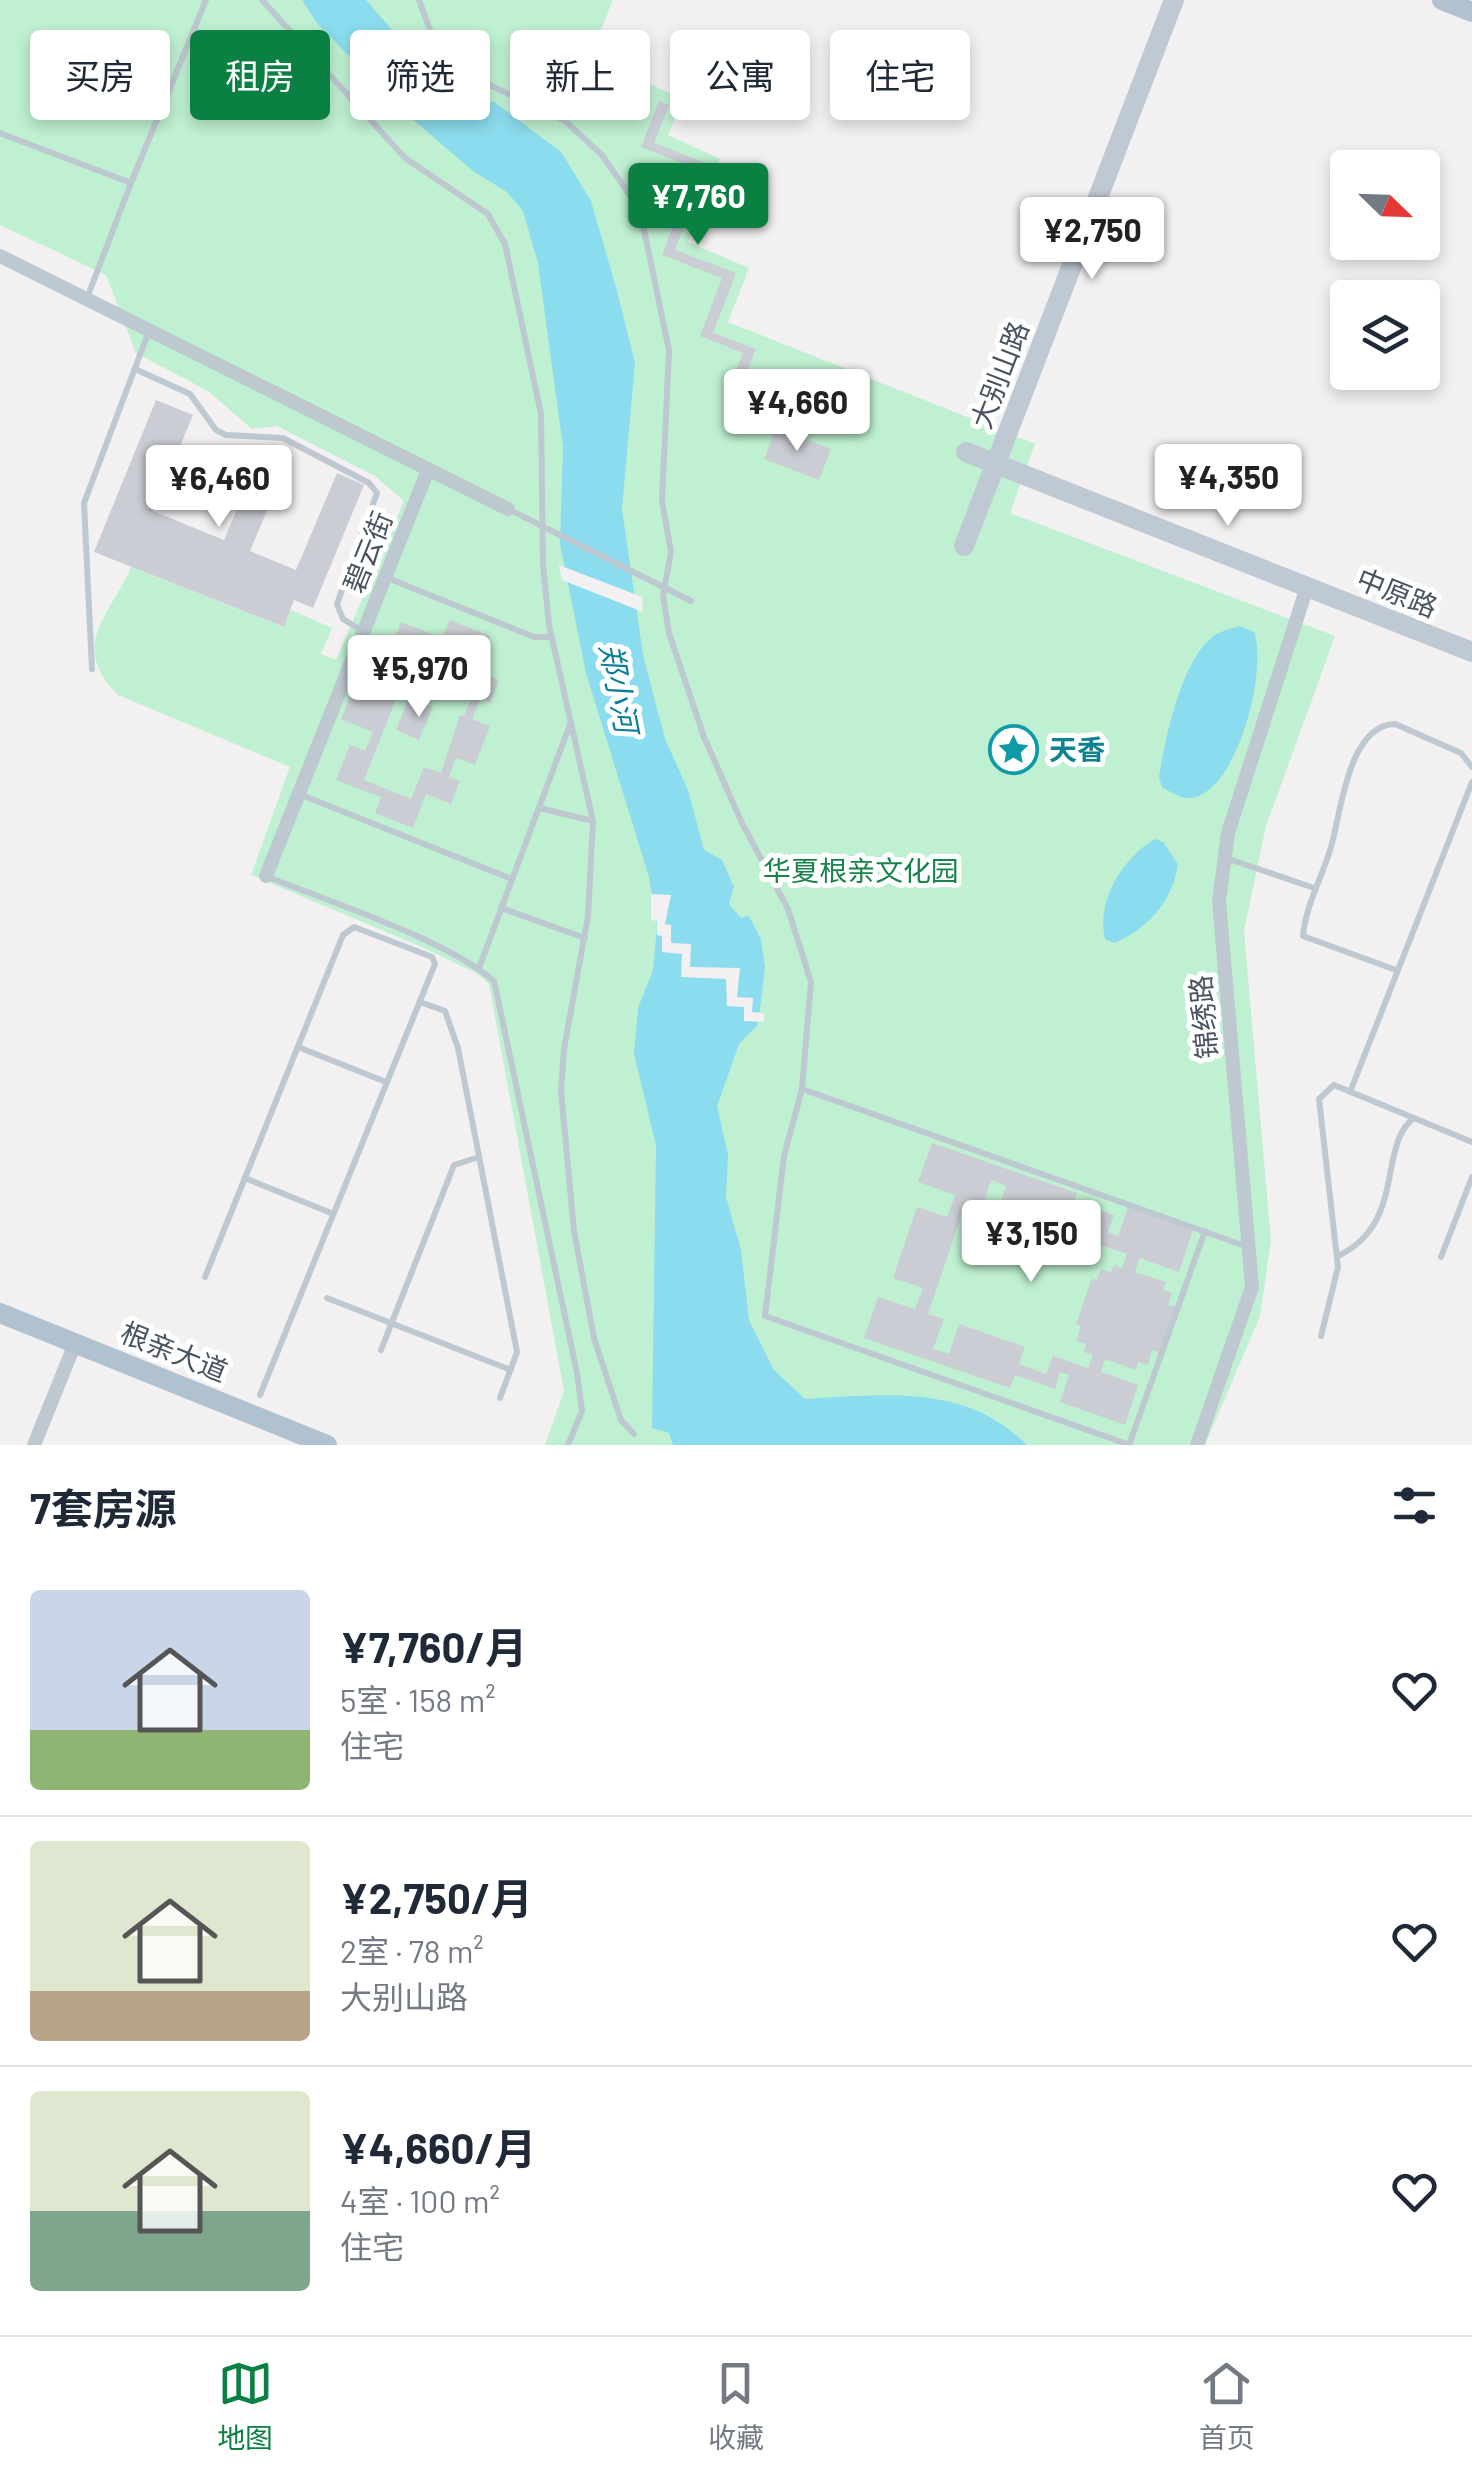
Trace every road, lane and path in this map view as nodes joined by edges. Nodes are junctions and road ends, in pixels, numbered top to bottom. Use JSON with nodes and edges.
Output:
{"nodes":[{"id":1,"x":206,"y":0,"type":"edge"},
{"id":2,"x":262,"y":0,"type":"edge"},
{"id":3,"x":419,"y":0,"type":"edge"},
{"id":4,"x":1174,"y":0,"type":"edge"},
{"id":5,"x":1442,"y":0,"type":"edge"},
{"id":6,"x":1472,"y":12,"type":"edge"},
{"id":7,"x":0,"y":134,"type":"edge"},
{"id":8,"x":131,"y":183,"type":"junction"},
{"id":9,"x":0,"y":256,"type":"edge"},
{"id":10,"x":87,"y":298,"type":"junction"},
{"id":11,"x":150,"y":330,"type":"junction"},
{"id":12,"x":135,"y":369,"type":"junction"},
{"id":13,"x":966,"y":452,"type":"dead end"},
{"id":14,"x":996,"y":464,"type":"junction"},
{"id":15,"x":428,"y":470,"type":"junction"},
{"id":16,"x":508,"y":509,"type":"joint"},
{"id":17,"x":964,"y":546,"type":"dead end"},
{"id":18,"x":386,"y":577,"type":"junction"},
{"id":19,"x":1307,"y":587,"type":"junction"},
{"id":20,"x":691,"y":601,"type":"dead end"},
{"id":21,"x":364,"y":631,"type":"junction"},
{"id":22,"x":552,"y":637,"type":"junction"},
{"id":23,"x":1472,"y":652,"type":"edge"},
{"id":24,"x":92,"y":669,"type":"dead end"},
{"id":25,"x":572,"y":721,"type":"junction"},
{"id":26,"x":1472,"y":768,"type":"edge"},
{"id":27,"x":1472,"y":782,"type":"edge"},
{"id":28,"x":299,"y":794,"type":"junction"},
{"id":29,"x":539,"y":808,"type":"junction"},
{"id":30,"x":593,"y":822,"type":"junction"},
{"id":31,"x":1224,"y":858,"type":"junction"},
{"id":32,"x":266,"y":876,"type":"joint"},
{"id":33,"x":512,"y":879,"type":"junction"},
{"id":34,"x":1314,"y":888,"type":"junction"},
{"id":35,"x":501,"y":908,"type":"junction"},
{"id":36,"x":585,"y":938,"type":"junction"},
{"id":37,"x":479,"y":968,"type":"junction"},
{"id":38,"x":1396,"y":970,"type":"junction"},
{"id":39,"x":420,"y":1002,"type":"junction"},
{"id":40,"x":298,"y":1047,"type":"junction"},
{"id":41,"x":386,"y":1082,"type":"junction"},
{"id":42,"x":802,"y":1089,"type":"junction"},
{"id":43,"x":1350,"y":1092,"type":"junction"},
{"id":44,"x":1414,"y":1118,"type":"junction"},
{"id":45,"x":1472,"y":1142,"type":"edge"},
{"id":46,"x":479,"y":1157,"type":"junction"},
{"id":47,"x":1472,"y":1177,"type":"edge"},
{"id":48,"x":245,"y":1178,"type":"junction"},
{"id":49,"x":331,"y":1214,"type":"junction"},
{"id":50,"x":1205,"y":1231,"type":"junction"},
{"id":51,"x":1248,"y":1247,"type":"junction"},
{"id":52,"x":1338,"y":1256,"type":"junction"},
{"id":53,"x":1441,"y":1257,"type":"dead end"},
{"id":54,"x":205,"y":1277,"type":"dead end"},
{"id":55,"x":327,"y":1298,"type":"dead end"},
{"id":56,"x":0,"y":1312,"type":"edge"},
{"id":57,"x":391,"y":1323,"type":"junction"},
{"id":58,"x":1321,"y":1336,"type":"dead end"},
{"id":59,"x":76,"y":1342,"type":"junction"},
{"id":60,"x":381,"y":1350,"type":"dead end"},
{"id":61,"x":511,"y":1370,"type":"junction"},
{"id":62,"x":260,"y":1395,"type":"dead end"},
{"id":63,"x":500,"y":1398,"type":"dead end"},
{"id":64,"x":634,"y":1434,"type":"dead end"},
{"id":65,"x":34,"y":1445,"type":"edge"},
{"id":66,"x":326,"y":1445,"type":"edge"},
{"id":67,"x":568,"y":1445,"type":"edge"},
{"id":68,"x":1130,"y":1445,"type":"edge"},
{"id":69,"x":1197,"y":1445,"type":"edge"}],
"edges":[{"from":1,"to":8,"type":"lane"},
{"from":2,"to":22,"type":"lane"},
{"from":3,"to":42,"type":"lane"},
{"from":4,"to":14,"type":"main road","name":"大别山路"},
{"from":5,"to":6,"type":"main road"},
{"from":7,"to":8,"type":"lane"},
{"from":8,"to":10,"type":"lane"},
{"from":9,"to":10,"type":"street"},
{"from":10,"to":11,"type":"street"},
{"from":11,"to":12,"type":"lane"},
{"from":11,"to":15,"type":"street"},
{"from":12,"to":21,"type":"lane"},
{"from":12,"to":24,"type":"lane"},
{"from":13,"to":14,"type":"main road","name":"中原路"},
{"from":14,"to":17,"type":"main road","name":"大别山路"},
{"from":14,"to":19,"type":"main road","name":"中原路"},
{"from":15,"to":16,"type":"street"},
{"from":15,"to":18,"type":"street","name":"碧云街"},
{"from":16,"to":20,"type":"lane","bridge":true},
{"from":18,"to":21,"type":"street","name":"碧云街"},
{"from":18,"to":22,"type":"lane"},
{"from":19,"to":23,"type":"main road","name":"中原路"},
{"from":19,"to":31,"type":"street","name":"锦绣路"},
{"from":21,"to":28,"type":"street","name":"碧云街"},
{"from":22,"to":25,"type":"lane"},
{"from":25,"to":29,"type":"lane"},
{"from":25,"to":30,"type":"lane"},
{"from":26,"to":34,"type":"lane"},
{"from":27,"to":38,"type":"lane"},
{"from":28,"to":32,"type":"street","name":"碧云街"},
{"from":28,"to":33,"type":"lane"},
{"from":29,"to":30,"type":"lane"},
{"from":29,"to":33,"type":"lane"},
{"from":30,"to":36,"type":"lane"},
{"from":31,"to":34,"type":"lane"},
{"from":31,"to":51,"type":"street","name":"锦绣路"},
{"from":32,"to":37,"type":"lane"},
{"from":33,"to":35,"type":"lane"},
{"from":34,"to":38,"type":"lane"},
{"from":35,"to":36,"type":"lane"},
{"from":35,"to":37,"type":"lane"},
{"from":36,"to":64,"type":"lane"},
{"from":37,"to":67,"type":"lane"},
{"from":38,"to":43,"type":"lane"},
{"from":39,"to":40,"type":"lane"},
{"from":39,"to":41,"type":"lane"},
{"from":39,"to":46,"type":"lane"},
{"from":40,"to":41,"type":"lane"},
{"from":40,"to":48,"type":"lane"},
{"from":41,"to":49,"type":"lane"},
{"from":42,"to":50,"type":"lane"},
{"from":42,"to":68,"type":"lane"},
{"from":43,"to":44,"type":"lane"},
{"from":43,"to":52,"type":"lane"},
{"from":44,"to":45,"type":"lane"},
{"from":44,"to":52,"type":"lane"},
{"from":46,"to":57,"type":"lane"},
{"from":46,"to":61,"type":"lane"},
{"from":47,"to":53,"type":"lane"},
{"from":48,"to":49,"type":"lane"},
{"from":48,"to":54,"type":"lane"},
{"from":49,"to":62,"type":"lane"},
{"from":50,"to":51,"type":"lane"},
{"from":50,"to":68,"type":"lane"},
{"from":51,"to":69,"type":"street","name":"锦绣路"},
{"from":52,"to":58,"type":"lane"},
{"from":55,"to":57,"type":"lane"},
{"from":56,"to":59,"type":"main road","name":"根亲大道"},
{"from":57,"to":60,"type":"lane"},
{"from":57,"to":61,"type":"lane"},
{"from":59,"to":65,"type":"street"},
{"from":59,"to":66,"type":"main road","name":"根亲大道"},
{"from":61,"to":63,"type":"lane"}]}
